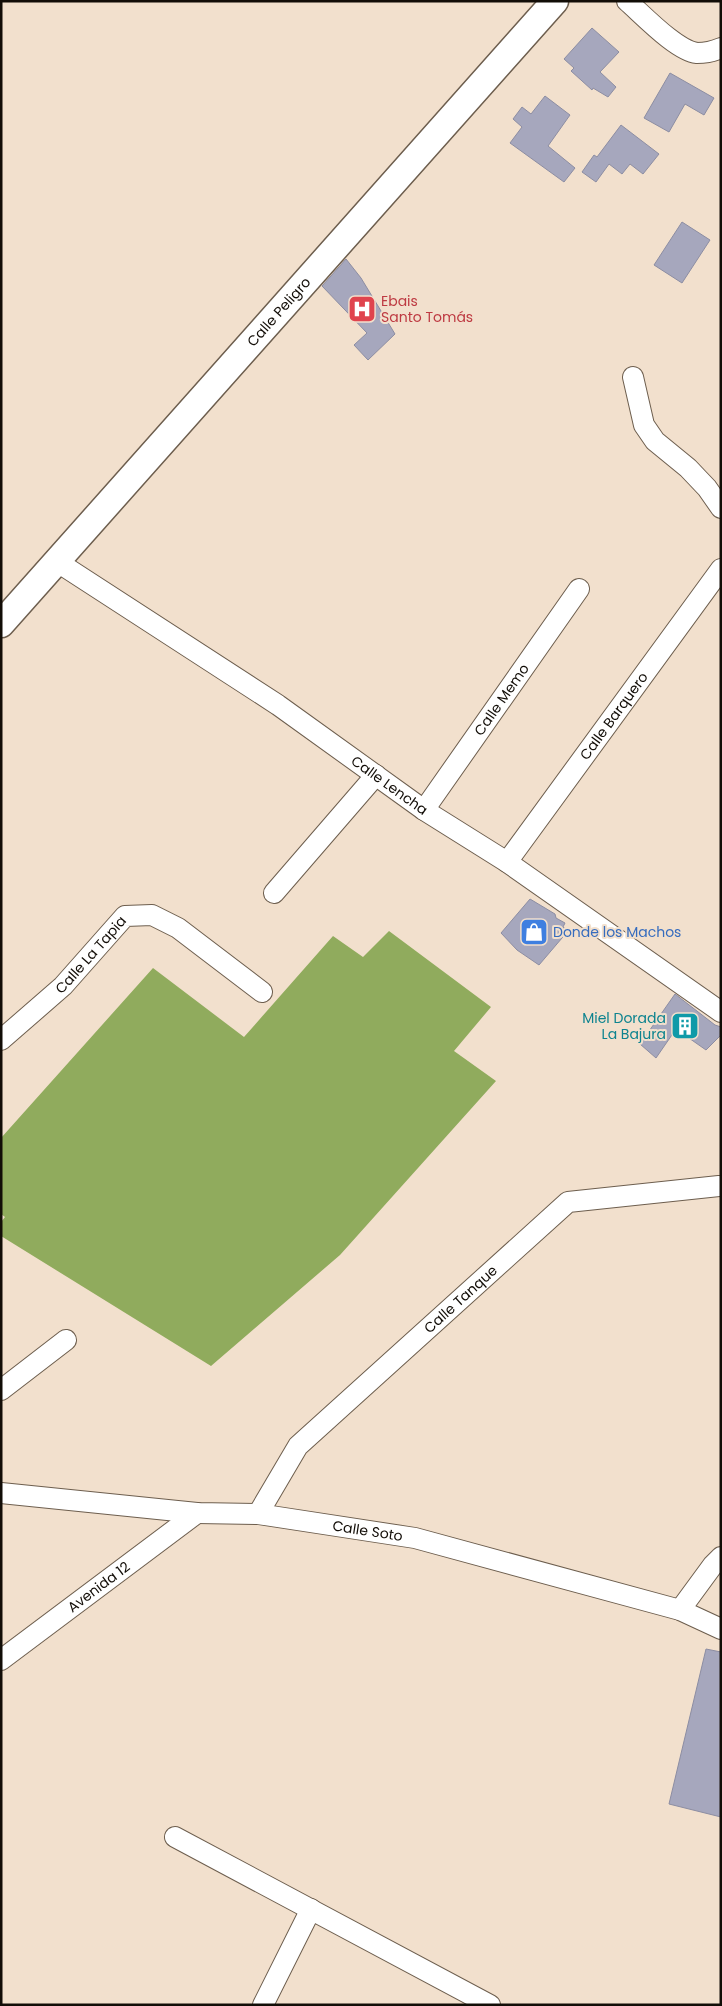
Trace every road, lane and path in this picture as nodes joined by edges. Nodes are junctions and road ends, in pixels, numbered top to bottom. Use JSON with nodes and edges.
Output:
{"nodes":[{"id":1,"x":556,"y":1,"type":"edge"},
{"id":2,"x":627,"y":1,"type":"edge"},
{"id":3,"x":721,"y":48,"type":"edge"},
{"id":4,"x":634,"y":377,"type":"dead end"},
{"id":5,"x":721,"y":508,"type":"edge"},
{"id":6,"x":56,"y":561,"type":"junction"},
{"id":7,"x":721,"y":569,"type":"edge"},
{"id":8,"x":579,"y":589,"type":"dead end"},
{"id":9,"x":1,"y":624,"type":"edge"},
{"id":10,"x":376,"y":775,"type":"junction"},
{"id":11,"x":424,"y":810,"type":"junction"},
{"id":12,"x":507,"y":862,"type":"junction"},
{"id":13,"x":274,"y":893,"type":"dead end"},
{"id":14,"x":262,"y":992,"type":"dead end"},
{"id":15,"x":721,"y":1012,"type":"edge"},
{"id":16,"x":1,"y":1040,"type":"edge"},
{"id":17,"x":719,"y":1186,"type":"dead end"},
{"id":18,"x":66,"y":1340,"type":"dead end"},
{"id":19,"x":1,"y":1390,"type":"edge"},
{"id":20,"x":1,"y":1493,"type":"edge"},
{"id":21,"x":197,"y":1513,"type":"junction"},
{"id":22,"x":258,"y":1514,"type":"junction"},
{"id":23,"x":721,"y":1557,"type":"edge"},
{"id":24,"x":680,"y":1610,"type":"junction"},
{"id":25,"x":721,"y":1629,"type":"edge"},
{"id":26,"x":1,"y":1660,"type":"edge"},
{"id":27,"x":175,"y":1837,"type":"dead end"},
{"id":28,"x":311,"y":1910,"type":"junction"},
{"id":29,"x":263,"y":2005,"type":"edge"},
{"id":30,"x":490,"y":2005,"type":"edge"}],
"edges":[{"from":1,"to":6,"type":"main road","name":"Calle Peligro"},
{"from":2,"to":3,"type":"street"},
{"from":4,"to":5,"type":"street"},
{"from":6,"to":9,"type":"main road","name":"Calle Peligro"},
{"from":6,"to":10,"type":"street","name":"Calle Lencha"},
{"from":7,"to":12,"type":"street","name":"Calle Barquero"},
{"from":8,"to":11,"type":"street","name":"Calle Memo"},
{"from":10,"to":11,"type":"street","name":"Calle Lencha"},
{"from":10,"to":13,"type":"street"},
{"from":11,"to":12,"type":"street","name":"Calle Lencha"},
{"from":12,"to":15,"type":"street","name":"Calle Lencha"},
{"from":14,"to":16,"type":"street","name":"Calle La Tapia"},
{"from":17,"to":22,"type":"street","name":"Calle Tanque"},
{"from":18,"to":19,"type":"street"},
{"from":20,"to":21,"type":"street","name":"Calle Soto"},
{"from":21,"to":22,"type":"street","name":"Calle Soto"},
{"from":21,"to":26,"type":"street","name":"Avenida 12"},
{"from":22,"to":24,"type":"street","name":"Calle Soto"},
{"from":23,"to":24,"type":"street"},
{"from":24,"to":25,"type":"street","name":"Calle Soto"},
{"from":27,"to":28,"type":"street"},
{"from":28,"to":29,"type":"street"},
{"from":28,"to":30,"type":"street"}]}
